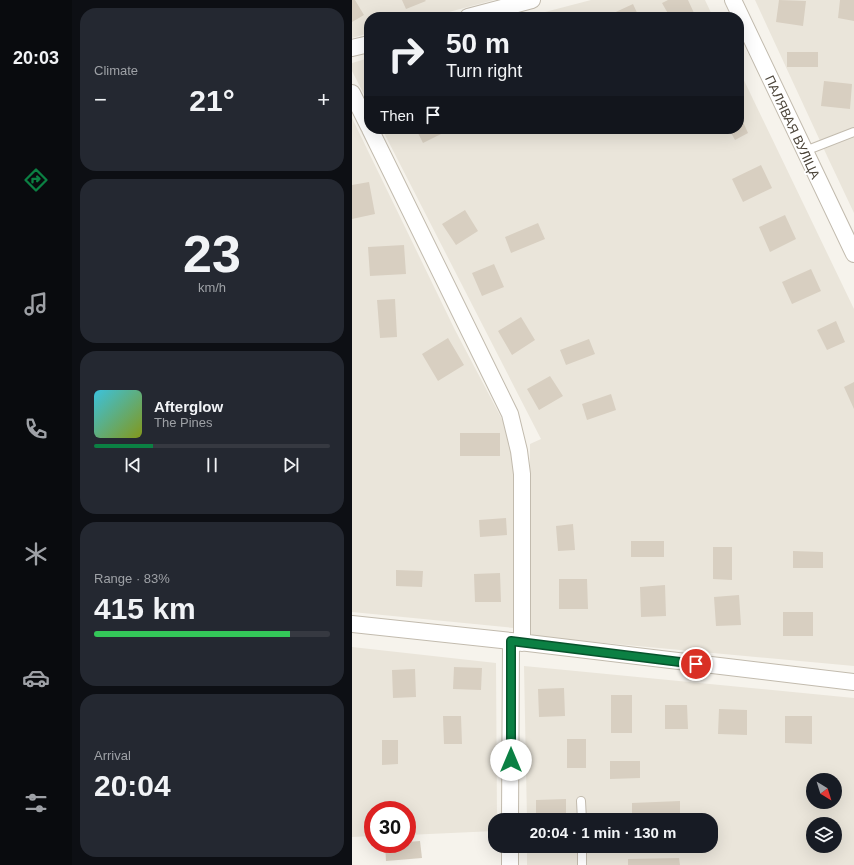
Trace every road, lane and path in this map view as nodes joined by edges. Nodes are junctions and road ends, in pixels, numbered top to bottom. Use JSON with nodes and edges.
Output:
{"nodes":[{"id":1,"x":532,"y":0,"type":"edge"},
{"id":2,"x":733,"y":0,"type":"edge"},
{"id":3,"x":487,"y":12,"type":"edge"},
{"id":4,"x":739,"y":12,"type":"edge"},
{"id":5,"x":744,"y":23,"type":"edge"},
{"id":6,"x":364,"y":45,"type":"edge"},
{"id":7,"x":352,"y":48,"type":"edge"},
{"id":8,"x":352,"y":93,"type":"edge"},
{"id":9,"x":364,"y":118,"type":"edge"},
{"id":10,"x":854,"y":132,"type":"edge"},
{"id":11,"x":372,"y":134,"type":"edge"},
{"id":12,"x":805,"y":151,"type":"junction"},
{"id":13,"x":854,"y":254,"type":"edge"},
{"id":14,"x":352,"y":624,"type":"edge"},
{"id":15,"x":517,"y":642,"type":"junction"},
{"id":16,"x":854,"y":682,"type":"edge"},
{"id":17,"x":581,"y":802,"type":"dead end"},
{"id":18,"x":510,"y":813,"type":"edge"},
{"id":19,"x":582,"y":813,"type":"edge"},
{"id":20,"x":510,"y":853,"type":"edge"},
{"id":21,"x":582,"y":853,"type":"edge"},
{"id":22,"x":510,"y":865,"type":"edge"},
{"id":23,"x":582,"y":865,"type":"edge"}],
"edges":[{"from":1,"to":3,"type":"street"},
{"from":2,"to":4,"type":"street","name":"ПАЛЯВАЯ ВУЛІЦА"},
{"from":5,"to":12,"type":"street","name":"ПАЛЯВАЯ ВУЛІЦА"},
{"from":6,"to":7,"type":"street"},
{"from":8,"to":9,"type":"street"},
{"from":10,"to":12,"type":"lane"},
{"from":11,"to":15,"type":"street"},
{"from":12,"to":13,"type":"street","name":"ПАЛЯВАЯ ВУЛІЦА"},
{"from":14,"to":15,"type":"street"},
{"from":15,"to":16,"type":"street"},
{"from":15,"to":18,"type":"street"},
{"from":17,"to":19,"type":"lane"},
{"from":20,"to":22,"type":"street"},
{"from":21,"to":23,"type":"lane"}]}
